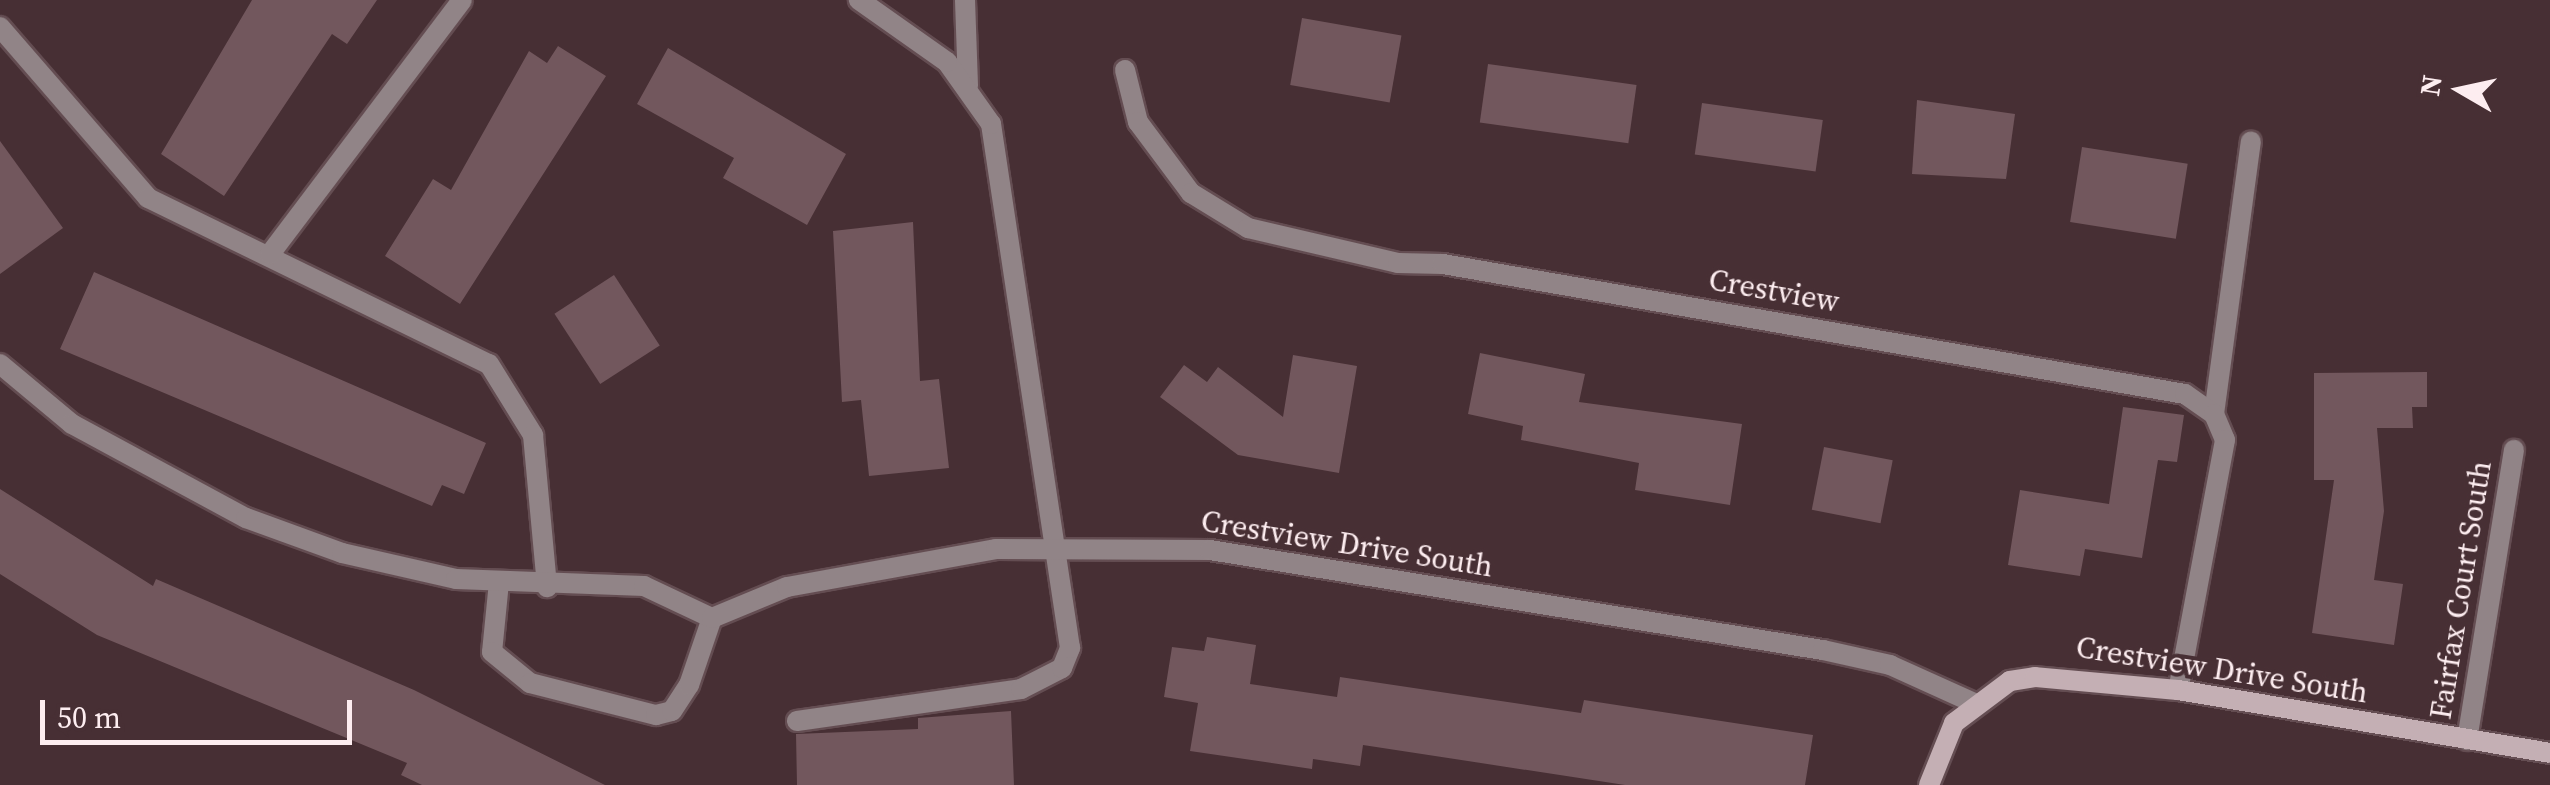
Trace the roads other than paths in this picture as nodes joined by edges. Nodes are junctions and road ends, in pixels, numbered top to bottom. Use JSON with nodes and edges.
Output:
{"nodes":[{"id":1,"x":462,"y":0,"type":"edge"},
{"id":2,"x":859,"y":0,"type":"edge"},
{"id":3,"x":965,"y":0,"type":"edge"},
{"id":4,"x":0,"y":26,"type":"edge"},
{"id":5,"x":1125,"y":70,"type":"dead end"},
{"id":6,"x":968,"y":86,"type":"junction"},
{"id":7,"x":2251,"y":141,"type":"dead end"},
{"id":8,"x":270,"y":254,"type":"junction"},
{"id":9,"x":0,"y":364,"type":"edge"},
{"id":10,"x":2214,"y":414,"type":"junction"},
{"id":11,"x":2514,"y":450,"type":"dead end"},
{"id":12,"x":1060,"y":547,"type":"junction"},
{"id":13,"x":499,"y":582,"type":"junction"},
{"id":14,"x":547,"y":587,"type":"junction"},
{"id":15,"x":712,"y":618,"type":"junction"},
{"id":16,"x":2178,"y":690,"type":"junction"},
{"id":17,"x":1974,"y":703,"type":"junction"},
{"id":18,"x":797,"y":721,"type":"dead end"},
{"id":19,"x":2466,"y":740,"type":"junction"},
{"id":20,"x":2550,"y":753,"type":"edge"},
{"id":21,"x":1929,"y":785,"type":"edge"}],
"edges":[{"from":1,"to":8,"type":"street"},
{"from":2,"to":6,"type":"street"},
{"from":3,"to":6,"type":"street"},
{"from":4,"to":8,"type":"street"},
{"from":5,"to":10,"type":"street","name":"Crestview"},
{"from":6,"to":12,"type":"street"},
{"from":7,"to":10,"type":"street"},
{"from":8,"to":14,"type":"street"},
{"from":9,"to":13,"type":"street"},
{"from":10,"to":16,"type":"street"},
{"from":11,"to":19,"type":"street","name":"Fairfax Court South"},
{"from":12,"to":15,"type":"street","name":"Crestview Drive South"},
{"from":12,"to":17,"type":"street","name":"Crestview Drive South"},
{"from":12,"to":18,"type":"street"},
{"from":13,"to":14,"type":"street"},
{"from":13,"to":15,"type":"street"},
{"from":14,"to":15,"type":"street"},
{"from":16,"to":17,"type":"street","name":"Crestview Drive South"},
{"from":16,"to":19,"type":"street","name":"Crestview Drive South"},
{"from":17,"to":21,"type":"street"},
{"from":19,"to":20,"type":"street","name":"Crestview Drive South"}]}
